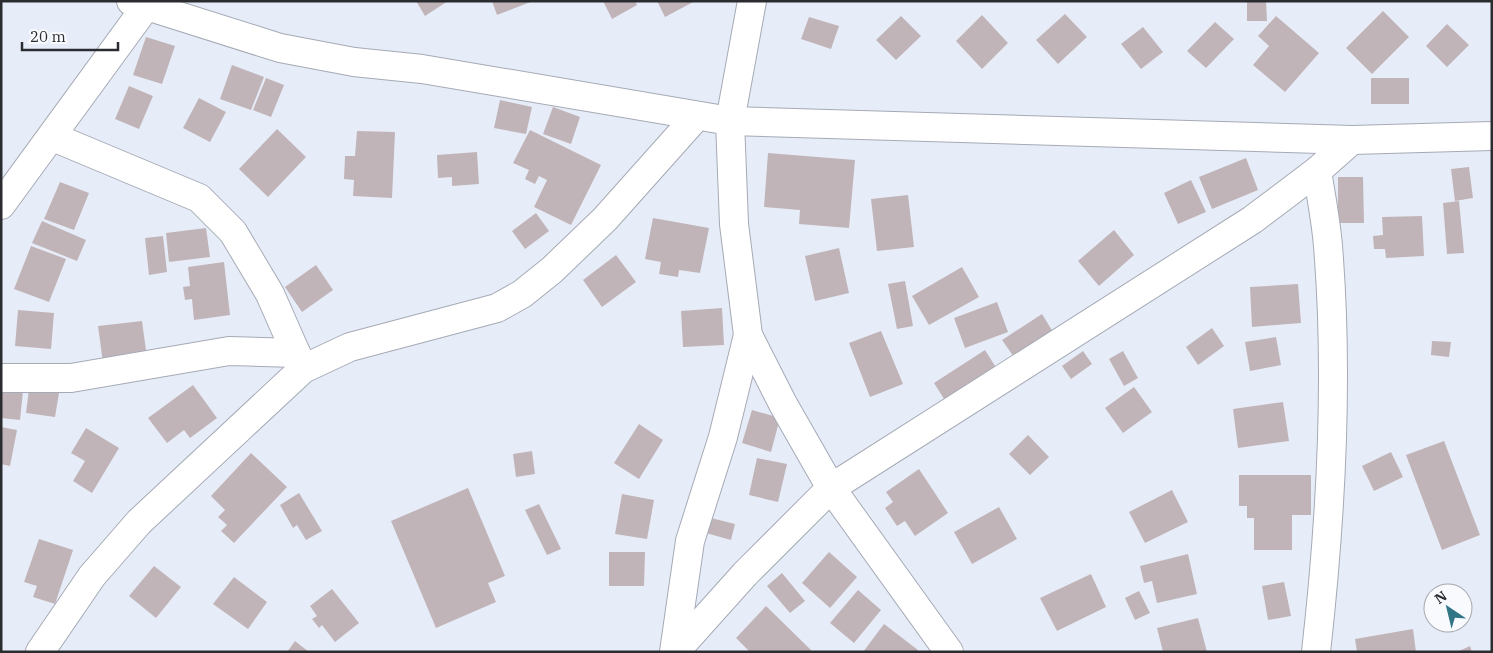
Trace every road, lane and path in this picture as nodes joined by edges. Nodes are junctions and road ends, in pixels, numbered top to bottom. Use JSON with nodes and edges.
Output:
{"nodes":[{"id":1,"x":752,"y":1,"type":"edge"},
{"id":2,"x":142,"y":3,"type":"edge"},
{"id":3,"x":696,"y":117,"type":"junction"},
{"id":4,"x":730,"y":121,"type":"junction"},
{"id":5,"x":1492,"y":136,"type":"edge"},
{"id":6,"x":53,"y":137,"type":"junction"},
{"id":7,"x":1352,"y":140,"type":"junction"},
{"id":8,"x":1317,"y":171,"type":"junction"},
{"id":9,"x":1,"y":205,"type":"edge"},
{"id":10,"x":748,"y":335,"type":"junction"},
{"id":11,"x":299,"y":361,"type":"junction"},
{"id":12,"x":1,"y":378,"type":"edge"},
{"id":13,"x":831,"y":488,"type":"junction"},
{"id":14,"x":945,"y":650,"type":"edge"},
{"id":15,"x":40,"y":652,"type":"edge"},
{"id":16,"x":674,"y":652,"type":"edge"},
{"id":17,"x":1316,"y":652,"type":"edge"}],
"edges":[{"from":1,"to":4,"type":"street"},
{"from":2,"to":3,"type":"street"},
{"from":2,"to":6,"type":"street"},
{"from":3,"to":4,"type":"street"},
{"from":3,"to":11,"type":"street"},
{"from":4,"to":7,"type":"street"},
{"from":4,"to":10,"type":"street"},
{"from":5,"to":7,"type":"street"},
{"from":6,"to":9,"type":"street"},
{"from":6,"to":11,"type":"street"},
{"from":7,"to":8,"type":"street"},
{"from":8,"to":13,"type":"street"},
{"from":8,"to":17,"type":"street"},
{"from":10,"to":13,"type":"street"},
{"from":10,"to":16,"type":"street"},
{"from":11,"to":12,"type":"street"},
{"from":11,"to":15,"type":"street"},
{"from":13,"to":14,"type":"street"},
{"from":13,"to":16,"type":"street"}]}
